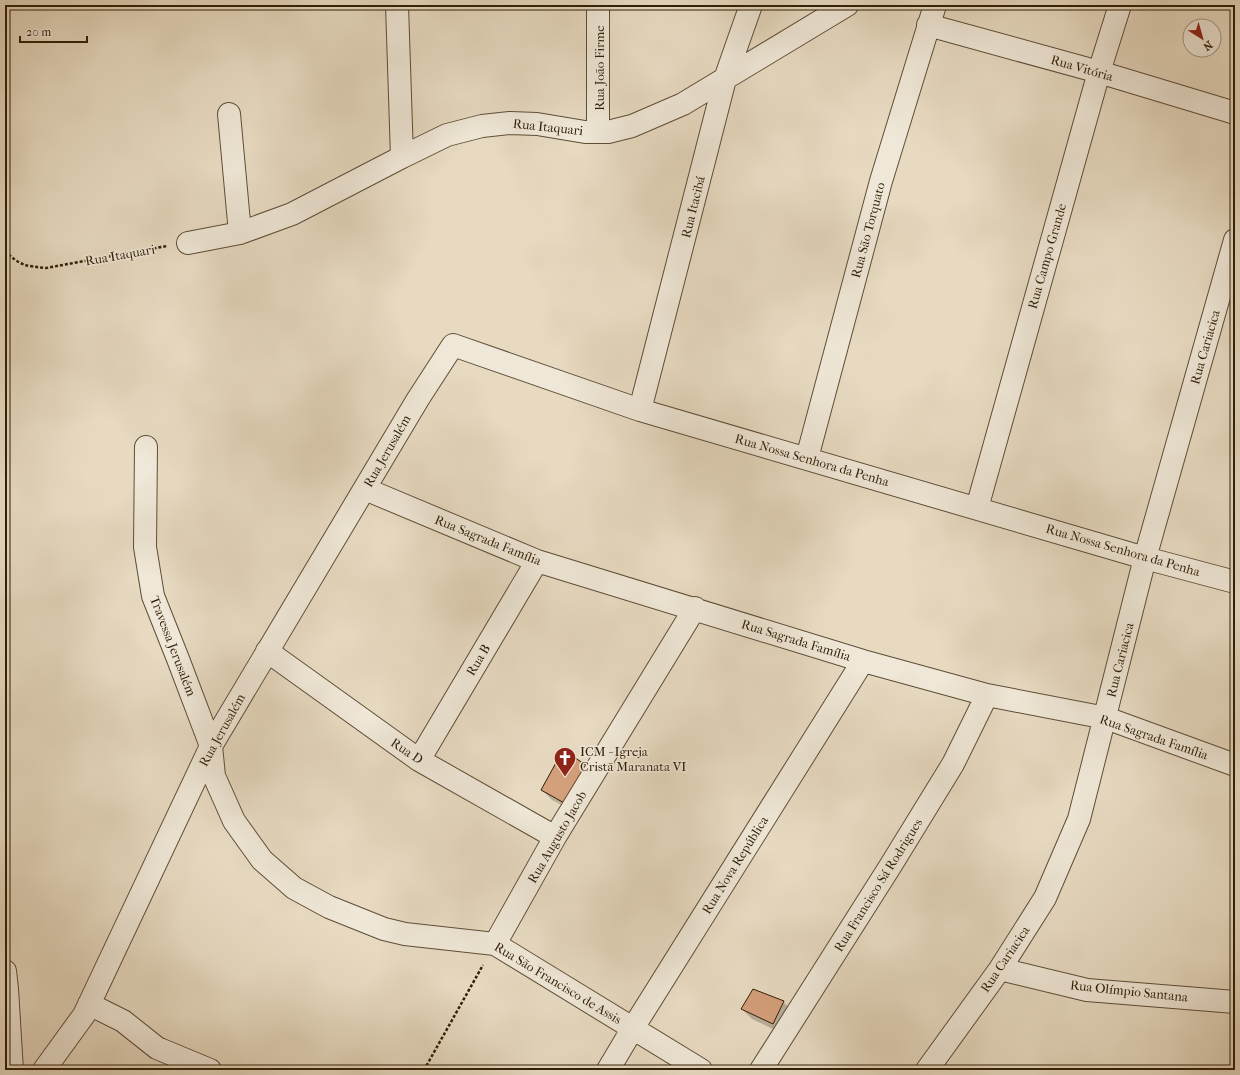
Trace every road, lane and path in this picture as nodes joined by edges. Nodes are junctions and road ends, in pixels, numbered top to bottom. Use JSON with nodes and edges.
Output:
{"nodes":[{"id":1,"x":397,"y":5,"type":"edge"},
{"id":2,"x":598,"y":5,"type":"edge"},
{"id":3,"x":751,"y":5,"type":"edge"},
{"id":4,"x":847,"y":5,"type":"edge"},
{"id":5,"x":936,"y":5,"type":"edge"},
{"id":6,"x":1120,"y":5,"type":"edge"},
{"id":7,"x":928,"y":25,"type":"junction"},
{"id":8,"x":1099,"y":72,"type":"junction"},
{"id":9,"x":725,"y":79,"type":"junction"},
{"id":10,"x":1235,"y":113,"type":"edge"},
{"id":11,"x":229,"y":114,"type":"dead end"},
{"id":12,"x":598,"y":132,"type":"junction"},
{"id":13,"x":402,"y":157,"type":"junction"},
{"id":14,"x":240,"y":233,"type":"junction"},
{"id":15,"x":1235,"y":240,"type":"edge"},
{"id":16,"x":188,"y":243,"type":"joint"},
{"id":17,"x":5,"y":251,"type":"edge"},
{"id":18,"x":418,"y":399,"type":"joint"},
{"id":19,"x":640,"y":410,"type":"junction"},
{"id":20,"x":146,"y":448,"type":"dead end"},
{"id":21,"x":807,"y":458,"type":"junction"},
{"id":22,"x":365,"y":489,"type":"junction"},
{"id":23,"x":977,"y":508,"type":"junction"},
{"id":24,"x":1145,"y":558,"type":"junction"},
{"id":25,"x":537,"y":561,"type":"junction"},
{"id":26,"x":1235,"y":582,"type":"edge"},
{"id":27,"x":695,"y":608,"type":"junction"},
{"id":28,"x":267,"y":651,"type":"junction"},
{"id":29,"x":863,"y":661,"type":"junction"},
{"id":30,"x":987,"y":695,"type":"junction"},
{"id":31,"x":1106,"y":718,"type":"junction"},
{"id":32,"x":210,"y":746,"type":"junction"},
{"id":33,"x":419,"y":760,"type":"junction"},
{"id":34,"x":1235,"y":765,"type":"edge"},
{"id":35,"x":555,"y":837,"type":"junction"},
{"id":36,"x":495,"y":944,"type":"junction"},
{"id":37,"x":1000,"y":970,"type":"junction"},
{"id":38,"x":5,"y":971,"type":"edge"},
{"id":39,"x":1235,"y":1002,"type":"edge"},
{"id":40,"x":89,"y":1004,"type":"junction"},
{"id":41,"x":633,"y":1028,"type":"junction"},
{"id":42,"x":12,"y":1070,"type":"edge"},
{"id":43,"x":44,"y":1070,"type":"edge"},
{"id":44,"x":210,"y":1070,"type":"edge"},
{"id":45,"x":424,"y":1070,"type":"edge"},
{"id":46,"x":608,"y":1070,"type":"edge"},
{"id":47,"x":701,"y":1070,"type":"edge"},
{"id":48,"x":761,"y":1070,"type":"edge"},
{"id":49,"x":927,"y":1070,"type":"edge"}],
"edges":[{"from":1,"to":13,"type":"street"},
{"from":2,"to":12,"type":"street","name":"Rua João Firme"},
{"from":3,"to":9,"type":"street","name":"Rua Itacibá"},
{"from":4,"to":9,"type":"street","name":"Rua Itaquari"},
{"from":5,"to":7,"type":"street","name":"Rua São Torquato"},
{"from":6,"to":8,"type":"street","name":"Rua Campo Grande"},
{"from":7,"to":8,"type":"street","name":"Rua Vitória"},
{"from":7,"to":21,"type":"street","name":"Rua São Torquato"},
{"from":8,"to":10,"type":"street","name":"Rua Vitória"},
{"from":8,"to":23,"type":"street","name":"Rua Campo Grande"},
{"from":9,"to":12,"type":"street","name":"Rua Itaquari"},
{"from":9,"to":19,"type":"street","name":"Rua Itacibá"},
{"from":11,"to":14,"type":"street"},
{"from":12,"to":13,"type":"street","name":"Rua Itaquari"},
{"from":13,"to":14,"type":"street","name":"Rua Itaquari"},
{"from":14,"to":16,"type":"street","name":"Rua Itaquari"},
{"from":15,"to":24,"type":"street","name":"Rua Cariacica"},
{"from":16,"to":17,"type":"path","name":"Rua Itaquari"},
{"from":18,"to":19,"type":"street","name":"Rua Nossa Senhora da Penha"},
{"from":18,"to":22,"type":"street","name":"Rua Jerusalém"},
{"from":19,"to":21,"type":"street","name":"Rua Nossa Senhora da Penha"},
{"from":20,"to":32,"type":"street","name":"Travessa Jerusalém"},
{"from":21,"to":23,"type":"street","name":"Rua Nossa Senhora da Penha"},
{"from":22,"to":25,"type":"street","name":"Rua Sagrada Família"},
{"from":22,"to":28,"type":"street","name":"Rua Jerusalém"},
{"from":23,"to":24,"type":"street","name":"Rua Nossa Senhora da Penha"},
{"from":24,"to":26,"type":"street","name":"Rua Nossa Senhora da Penha"},
{"from":24,"to":31,"type":"street","name":"Rua Cariacica"},
{"from":25,"to":27,"type":"street","name":"Rua Sagrada Família"},
{"from":25,"to":33,"type":"street","name":"Rua B"},
{"from":27,"to":29,"type":"street","name":"Rua Sagrada Família"},
{"from":27,"to":35,"type":"street","name":"Rua Augusto Jacob"},
{"from":28,"to":32,"type":"street","name":"Rua Jerusalém"},
{"from":28,"to":33,"type":"street","name":"Rua D"},
{"from":29,"to":30,"type":"street","name":"Rua Sagrada Família"},
{"from":29,"to":41,"type":"street","name":"Rua Nova República"},
{"from":30,"to":31,"type":"street","name":"Rua Sagrada Família"},
{"from":30,"to":48,"type":"street","name":"Rua Francisco Sá Rodrigues"},
{"from":31,"to":34,"type":"street","name":"Rua Sagrada Família"},
{"from":31,"to":37,"type":"street","name":"Rua Cariacica"},
{"from":32,"to":36,"type":"street","name":"Rua São Francisco de Assis"},
{"from":32,"to":40,"type":"street","name":"Rua Jerusalém"},
{"from":33,"to":35,"type":"street","name":"Rua D"},
{"from":35,"to":36,"type":"street","name":"Rua Augusto Jacob"},
{"from":36,"to":41,"type":"street","name":"Rua São Francisco de Assis"},
{"from":36,"to":45,"type":"path"},
{"from":37,"to":39,"type":"street","name":"Rua Olímpio Santana"},
{"from":37,"to":49,"type":"street","name":"Rua Cariacica"},
{"from":38,"to":42,"type":"street"},
{"from":40,"to":43,"type":"street","name":"Rua Jerusalém"},
{"from":40,"to":44,"type":"street"},
{"from":41,"to":46,"type":"street","name":"Rua Nova República"},
{"from":41,"to":47,"type":"street","name":"Rua São Francisco de Assis"}]}
